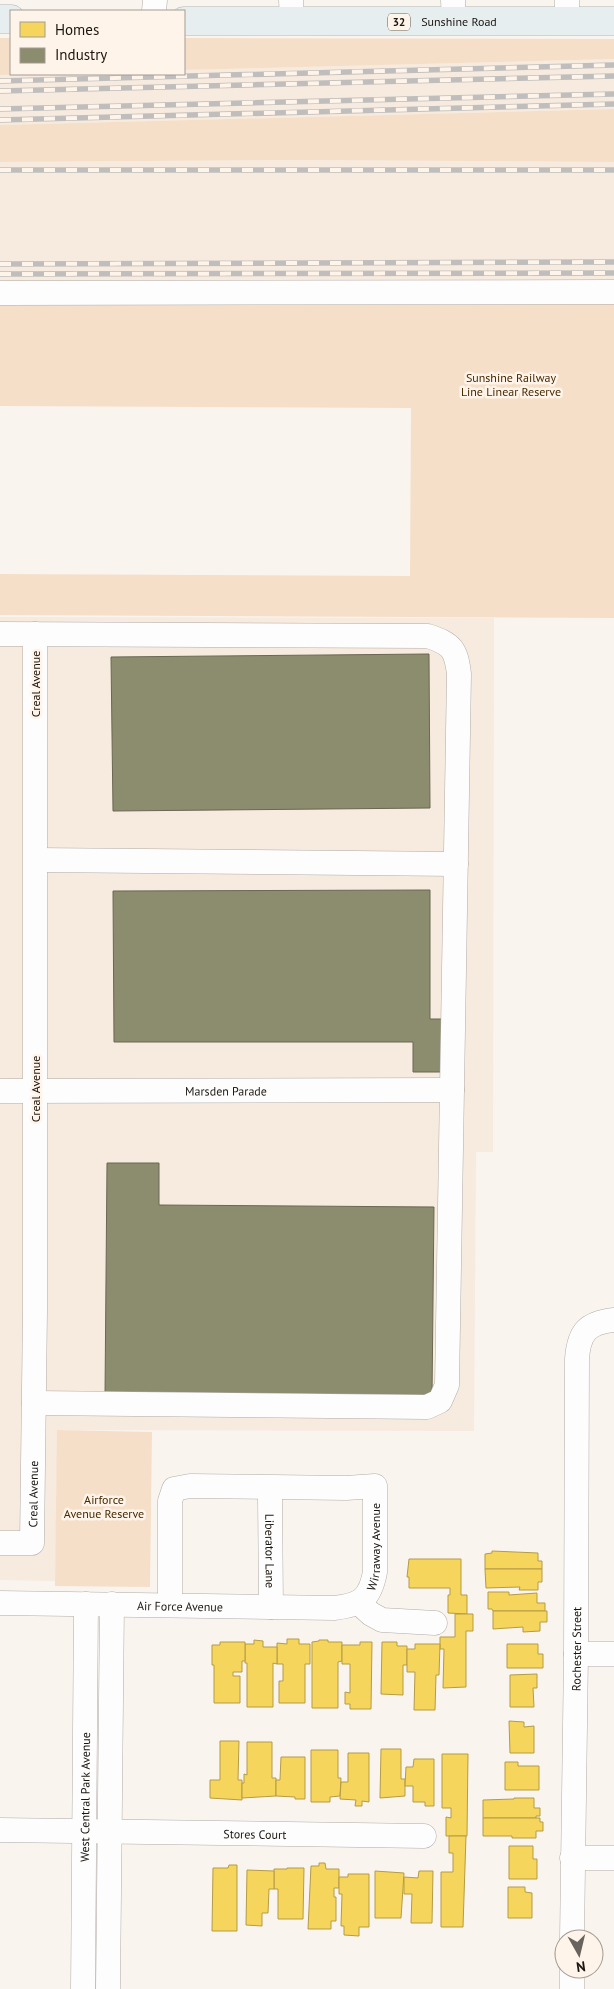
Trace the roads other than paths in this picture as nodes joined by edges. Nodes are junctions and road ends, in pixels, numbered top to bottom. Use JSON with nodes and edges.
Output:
{"nodes":[{"id":1,"x":567,"y":10,"type":"edge"},
{"id":2,"x":292,"y":11,"type":"edge"},
{"id":3,"x":453,"y":11,"type":"edge"},
{"id":4,"x":185,"y":21,"type":"edge"},
{"id":5,"x":614,"y":21,"type":"edge"},
{"id":6,"x":614,"y":292,"type":"edge"},
{"id":7,"x":0,"y":293,"type":"edge"},
{"id":8,"x":0,"y":634,"type":"edge"},
{"id":9,"x":35,"y":634,"type":"junction"},
{"id":10,"x":36,"y":860,"type":"junction"},
{"id":11,"x":456,"y":864,"type":"junction"},
{"id":12,"x":452,"y":1090,"type":"junction"},
{"id":13,"x":0,"y":1091,"type":"edge"},
{"id":14,"x":35,"y":1091,"type":"junction"},
{"id":15,"x":614,"y":1320,"type":"edge"},
{"id":16,"x":34,"y":1403,"type":"junction"},
{"id":17,"x":270,"y":1496,"type":"dead end"},
{"id":18,"x":0,"y":1543,"type":"edge"},
{"id":19,"x":0,"y":1603,"type":"edge"},
{"id":20,"x":359,"y":1603,"type":"junction"},
{"id":21,"x":86,"y":1604,"type":"junction"},
{"id":22,"x":112,"y":1604,"type":"junction"},
{"id":23,"x":170,"y":1605,"type":"junction"},
{"id":24,"x":271,"y":1607,"type":"junction"},
{"id":25,"x":435,"y":1623,"type":"dead end"},
{"id":26,"x":576,"y":1654,"type":"junction"},
{"id":27,"x":614,"y":1654,"type":"edge"},
{"id":28,"x":0,"y":1830,"type":"edge"},
{"id":29,"x":85,"y":1832,"type":"junction"},
{"id":30,"x":109,"y":1832,"type":"junction"},
{"id":31,"x":424,"y":1836,"type":"dead end"},
{"id":32,"x":572,"y":1858,"type":"junction"},
{"id":33,"x":614,"y":1858,"type":"edge"},
{"id":34,"x":572,"y":1929,"type":"edge"},
{"id":35,"x":84,"y":1989,"type":"edge"},
{"id":36,"x":108,"y":1989,"type":"edge"}],
"edges":[{"from":1,"to":3,"type":"main road","name":"Sunshine Road","number":"32"},
{"from":1,"to":5,"type":"main road","name":"Sunshine Road","number":"32"},
{"from":2,"to":3,"type":"main road","name":"Sunshine Road","number":"32"},
{"from":2,"to":4,"type":"main road","name":"Sunshine Road","number":"32"},
{"from":6,"to":7,"type":"street"},
{"from":8,"to":9,"type":"street"},
{"from":9,"to":10,"type":"street","name":"Creal Avenue"},
{"from":9,"to":11,"type":"street"},
{"from":10,"to":11,"type":"street"},
{"from":10,"to":14,"type":"street","name":"Creal Avenue"},
{"from":11,"to":12,"type":"street"},
{"from":12,"to":14,"type":"street","name":"Marsden Parade"},
{"from":12,"to":16,"type":"street"},
{"from":13,"to":14,"type":"street","name":"Marsden Parade"},
{"from":14,"to":16,"type":"street","name":"Creal Avenue"},
{"from":15,"to":26,"type":"street","name":"Rochester Street"},
{"from":16,"to":18,"type":"street","name":"Creal Avenue"},
{"from":17,"to":24,"type":"street","name":"Liberator Lane"},
{"from":19,"to":21,"type":"street","name":"Air Force Avenue"},
{"from":20,"to":23,"type":"street","name":"Wirraway Avenue"},
{"from":20,"to":24,"type":"street","name":"Air Force Avenue"},
{"from":20,"to":25,"type":"street"},
{"from":21,"to":22,"type":"street","name":"Air Force Avenue"},
{"from":21,"to":29,"type":"street","name":"West Central Park Avenue"},
{"from":22,"to":23,"type":"street","name":"Air Force Avenue"},
{"from":22,"to":30,"type":"street","name":"West Central Park Avenue"},
{"from":23,"to":24,"type":"street","name":"Air Force Avenue"},
{"from":26,"to":27,"type":"street"},
{"from":26,"to":32,"type":"street","name":"Rochester Street"},
{"from":28,"to":29,"type":"street","name":"Stores Court"},
{"from":29,"to":30,"type":"street","name":"Stores Court"},
{"from":29,"to":35,"type":"street","name":"West Central Park Avenue"},
{"from":30,"to":31,"type":"street","name":"Stores Court"},
{"from":30,"to":36,"type":"street","name":"West Central Park Avenue"},
{"from":32,"to":33,"type":"street"},
{"from":32,"to":34,"type":"street","name":"Rochester Street"}]}
